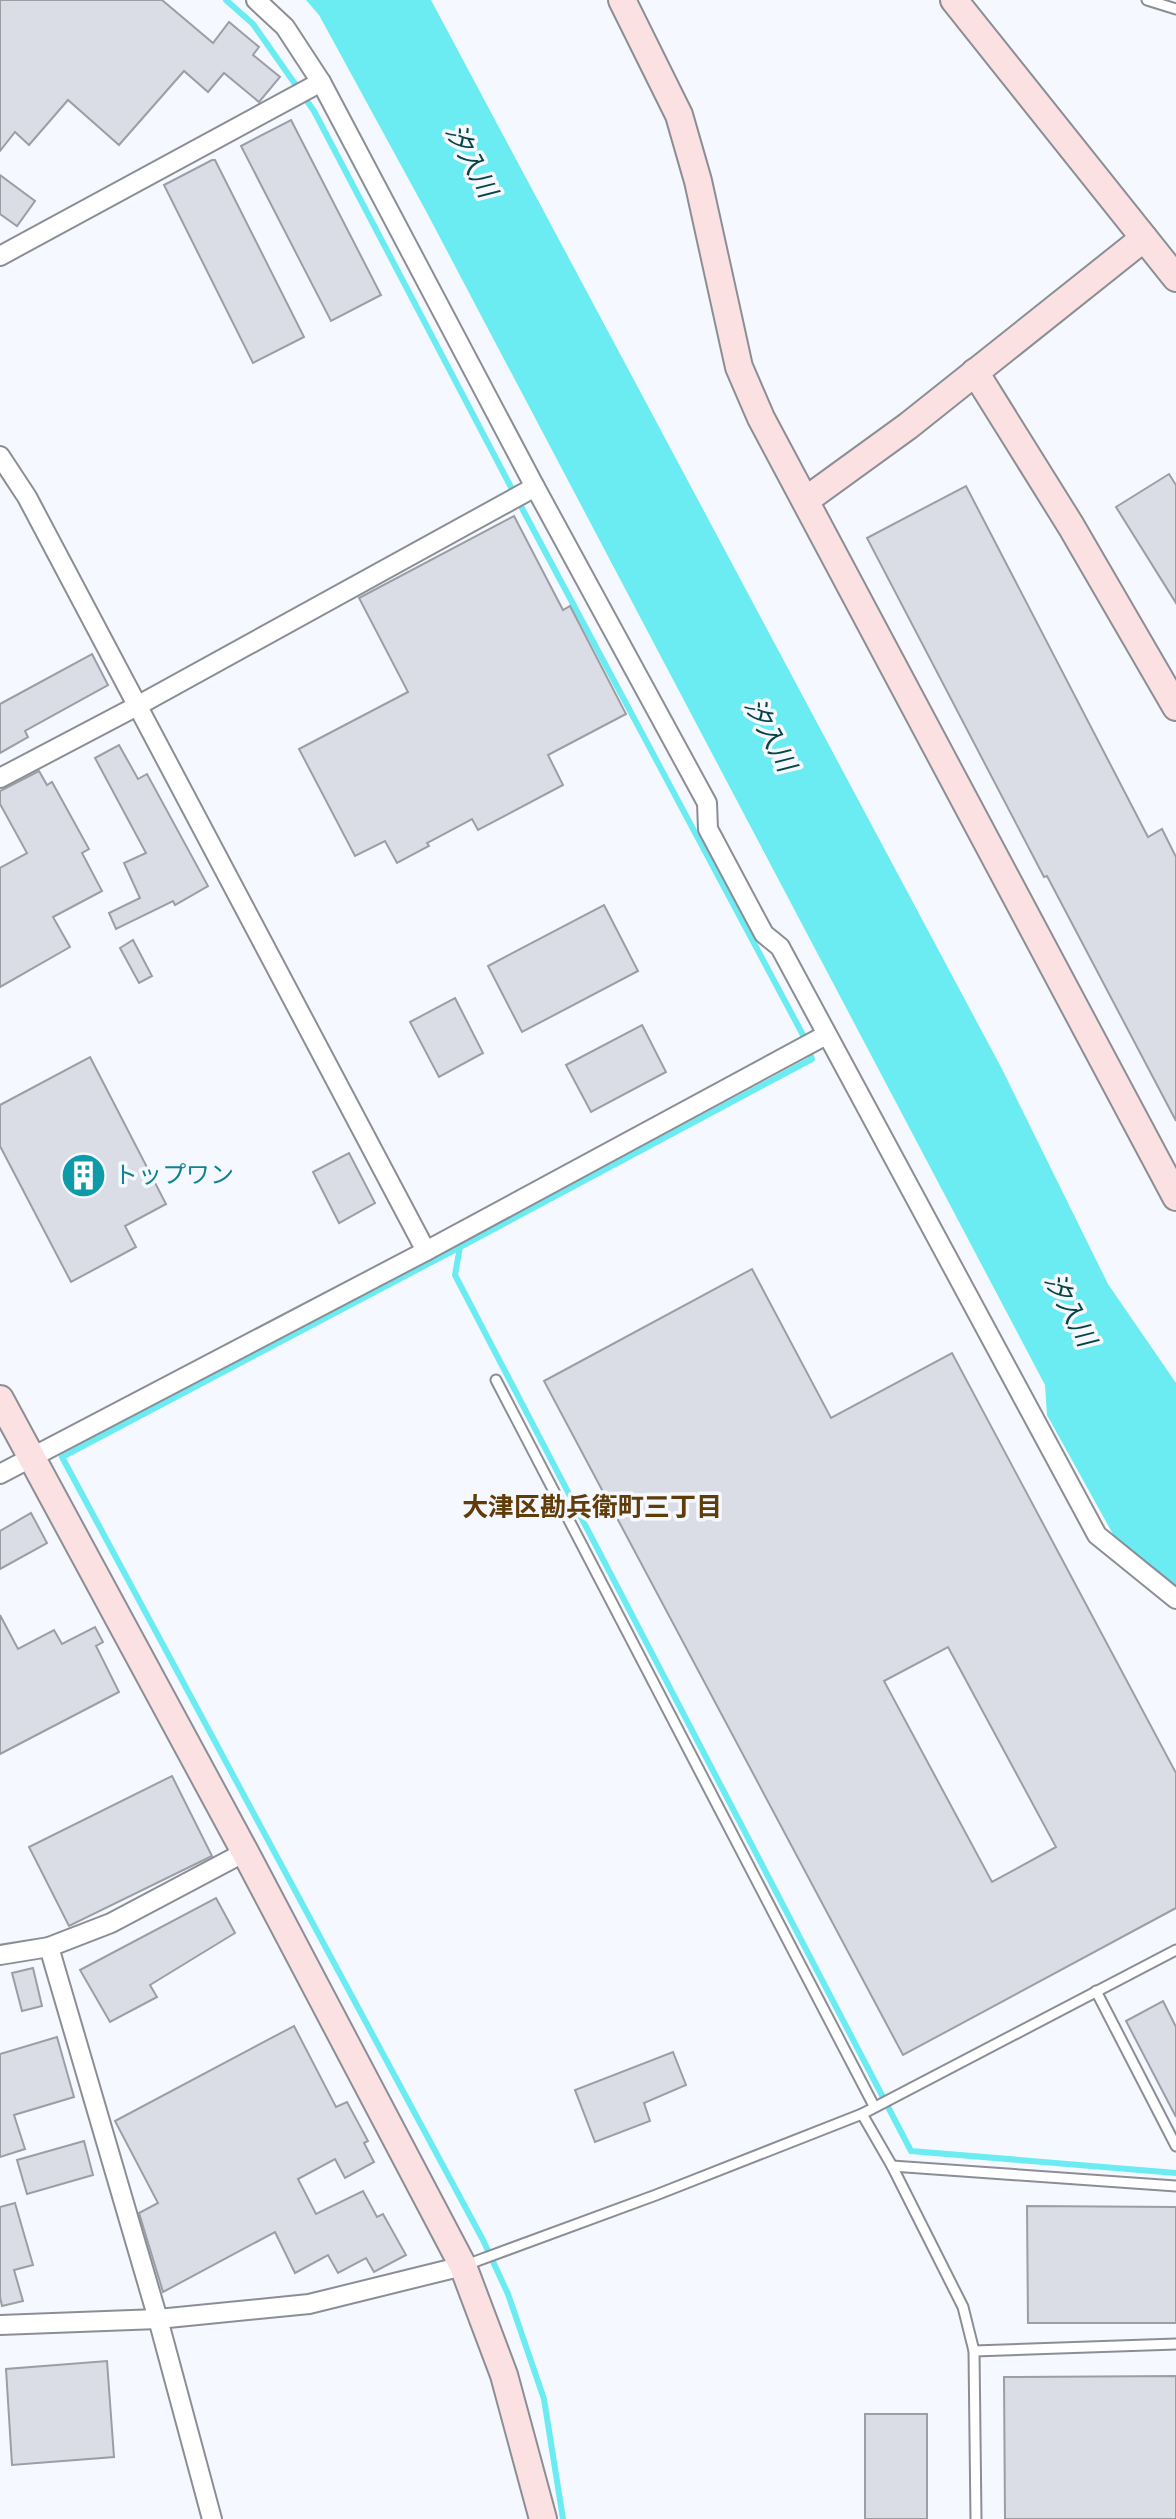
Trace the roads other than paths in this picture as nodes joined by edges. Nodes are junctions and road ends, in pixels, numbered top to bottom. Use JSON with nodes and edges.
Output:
{"nodes":[{"id":1,"x":256,"y":0,"type":"edge"},
{"id":2,"x":622,"y":0,"type":"edge"},
{"id":3,"x":954,"y":0,"type":"edge"},
{"id":4,"x":1147,"y":0,"type":"edge"},
{"id":5,"x":1176,"y":9,"type":"edge"},
{"id":6,"x":321,"y":82,"type":"junction"},
{"id":7,"x":1144,"y":238,"type":"junction"},
{"id":8,"x":0,"y":256,"type":"edge"},
{"id":9,"x":1176,"y":278,"type":"edge"},
{"id":10,"x":975,"y":372,"type":"junction"},
{"id":11,"x":0,"y":456,"type":"edge"},
{"id":12,"x":535,"y":487,"type":"junction"},
{"id":13,"x":806,"y":500,"type":"junction"},
{"id":14,"x":137,"y":706,"type":"junction"},
{"id":15,"x":1176,"y":707,"type":"edge"},
{"id":16,"x":0,"y":778,"type":"edge"},
{"id":17,"x":826,"y":1035,"type":"junction"},
{"id":18,"x":1176,"y":1197,"type":"edge"},
{"id":19,"x":426,"y":1251,"type":"junction"},
{"id":20,"x":496,"y":1380,"type":"dead end"},
{"id":21,"x":0,"y":1399,"type":"edge"},
{"id":22,"x":31,"y":1457,"type":"junction"},
{"id":23,"x":0,"y":1474,"type":"edge"},
{"id":24,"x":1176,"y":1599,"type":"edge"},
{"id":25,"x":245,"y":1852,"type":"junction"},
{"id":26,"x":49,"y":1947,"type":"junction"},
{"id":27,"x":1176,"y":1950,"type":"edge"},
{"id":28,"x":0,"y":1955,"type":"edge"},
{"id":29,"x":1096,"y":1991,"type":"junction"},
{"id":30,"x":874,"y":2106,"type":"junction"},
{"id":31,"x":862,"y":2114,"type":"junction"},
{"id":32,"x":1176,"y":2146,"type":"edge"},
{"id":33,"x":892,"y":2166,"type":"junction"},
{"id":34,"x":1176,"y":2186,"type":"edge"},
{"id":35,"x":473,"y":2263,"type":"junction"},
{"id":36,"x":158,"y":2319,"type":"junction"},
{"id":37,"x":0,"y":2325,"type":"edge"},
{"id":38,"x":1176,"y":2344,"type":"edge"},
{"id":39,"x":974,"y":2351,"type":"junction"},
{"id":40,"x":212,"y":2519,"type":"edge"},
{"id":41,"x":543,"y":2519,"type":"edge"},
{"id":42,"x":976,"y":2519,"type":"edge"}],
"edges":[{"from":1,"to":6,"type":"street"},
{"from":2,"to":13,"type":"street"},
{"from":3,"to":7,"type":"street"},
{"from":4,"to":5,"type":"lane"},
{"from":6,"to":8,"type":"street"},
{"from":6,"to":12,"type":"street"},
{"from":7,"to":9,"type":"street"},
{"from":7,"to":10,"type":"street"},
{"from":10,"to":13,"type":"street"},
{"from":10,"to":15,"type":"street"},
{"from":11,"to":14,"type":"street"},
{"from":12,"to":14,"type":"street"},
{"from":12,"to":17,"type":"street"},
{"from":13,"to":18,"type":"street"},
{"from":14,"to":16,"type":"street"},
{"from":14,"to":19,"type":"street"},
{"from":17,"to":19,"type":"street"},
{"from":17,"to":24,"type":"street"},
{"from":19,"to":22,"type":"street"},
{"from":20,"to":30,"type":"lane"},
{"from":21,"to":22,"type":"street"},
{"from":22,"to":23,"type":"street"},
{"from":22,"to":25,"type":"street"},
{"from":25,"to":26,"type":"street"},
{"from":25,"to":35,"type":"street"},
{"from":26,"to":28,"type":"street"},
{"from":26,"to":36,"type":"street"},
{"from":27,"to":29,"type":"lane"},
{"from":29,"to":30,"type":"lane"},
{"from":29,"to":32,"type":"lane"},
{"from":30,"to":31,"type":"lane"},
{"from":31,"to":33,"type":"lane"},
{"from":31,"to":35,"type":"lane"},
{"from":33,"to":34,"type":"lane"},
{"from":33,"to":39,"type":"lane"},
{"from":35,"to":36,"type":"street"},
{"from":35,"to":41,"type":"street"},
{"from":36,"to":37,"type":"street"},
{"from":36,"to":40,"type":"street"},
{"from":38,"to":39,"type":"lane"},
{"from":39,"to":42,"type":"lane"}]}
